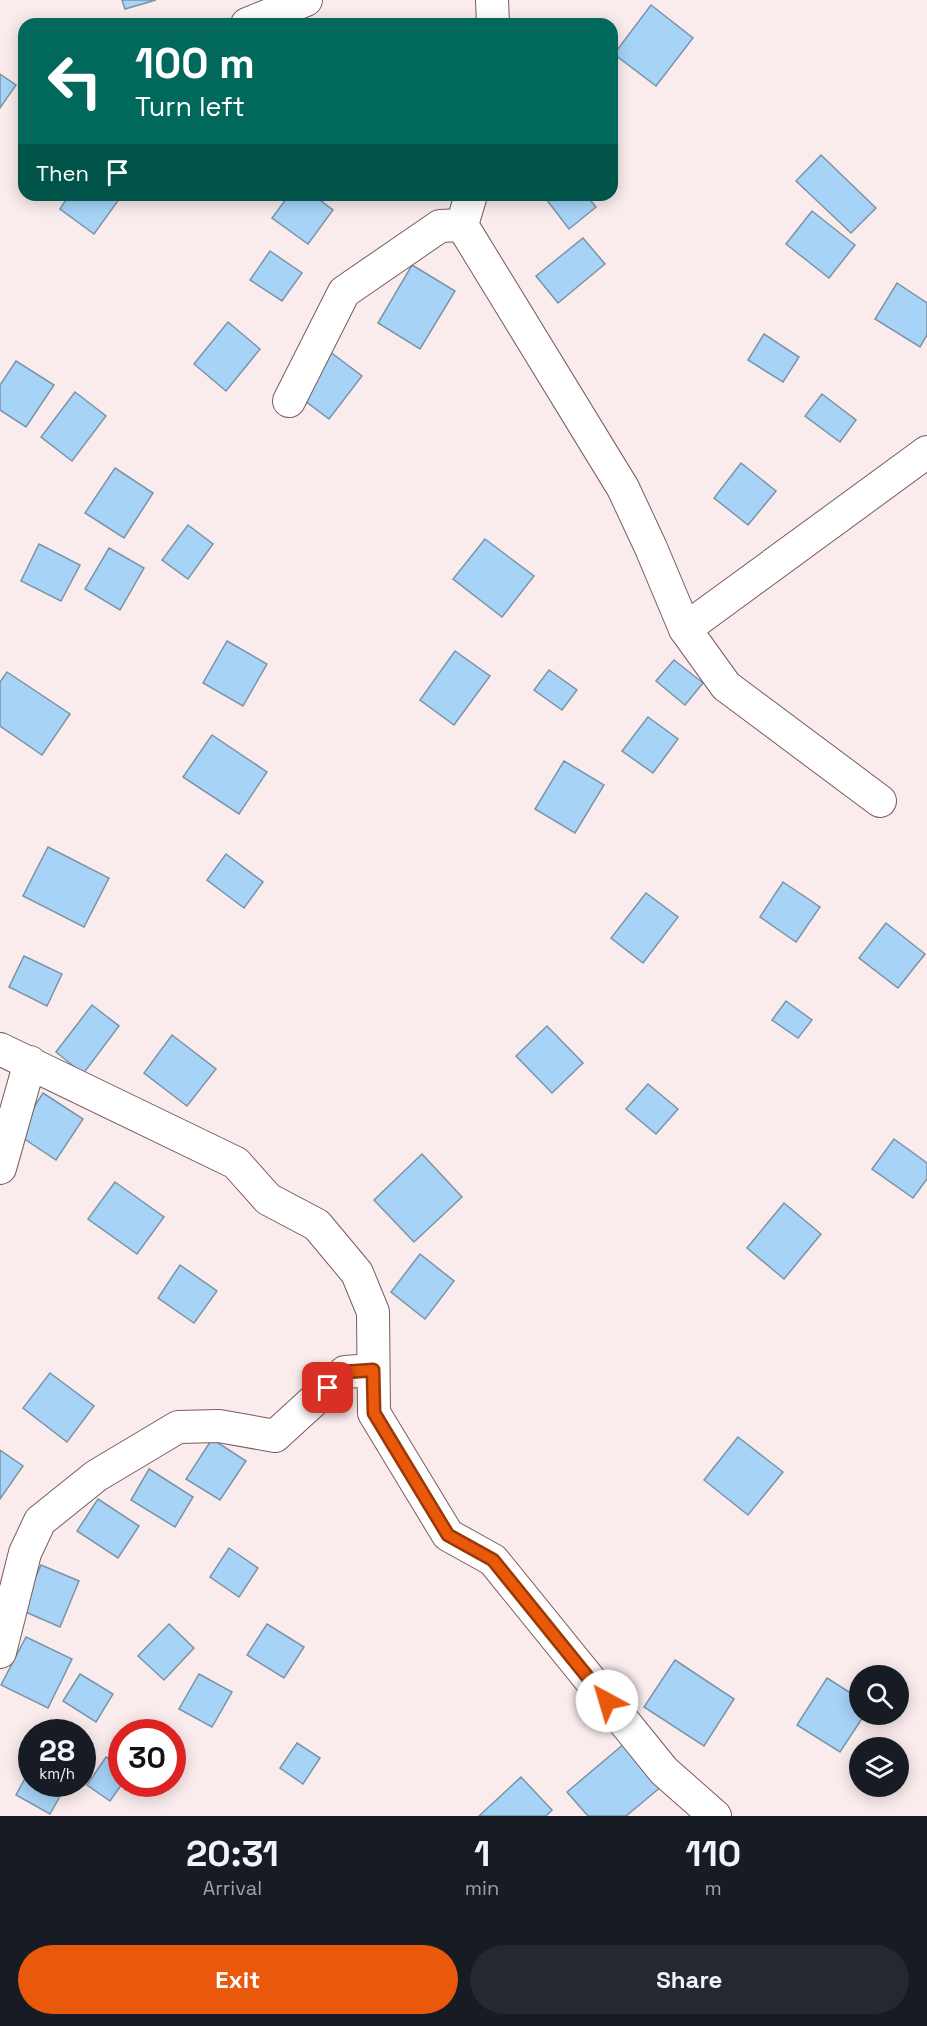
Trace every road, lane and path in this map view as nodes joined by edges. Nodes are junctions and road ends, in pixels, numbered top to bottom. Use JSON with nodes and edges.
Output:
{"nodes":[{"id":1,"x":306,"y":0,"type":"edge"},
{"id":2,"x":492,"y":0,"type":"edge"},
{"id":3,"x":262,"y":18,"type":"edge"},
{"id":4,"x":493,"y":18,"type":"edge"},
{"id":5,"x":469,"y":201,"type":"edge"},
{"id":6,"x":462,"y":225,"type":"junction"},
{"id":7,"x":289,"y":401,"type":"dead end"},
{"id":8,"x":927,"y":452,"type":"edge"},
{"id":9,"x":685,"y":629,"type":"junction"},
{"id":10,"x":880,"y":801,"type":"dead end"},
{"id":11,"x":0,"y":1049,"type":"edge"},
{"id":12,"x":30,"y":1062,"type":"junction"},
{"id":13,"x":0,"y":1168,"type":"edge"},
{"id":14,"x":373,"y":1370,"type":"junction"},
{"id":15,"x":0,"y":1652,"type":"edge"},
{"id":16,"x":715,"y":1816,"type":"edge"}],
"edges":[{"from":1,"to":3,"type":"street"},
{"from":2,"to":4,"type":"street"},
{"from":5,"to":6,"type":"street"},
{"from":6,"to":7,"type":"street"},
{"from":6,"to":9,"type":"street"},
{"from":8,"to":9,"type":"street"},
{"from":9,"to":10,"type":"street"},
{"from":11,"to":12,"type":"street"},
{"from":12,"to":13,"type":"street"},
{"from":12,"to":14,"type":"street"},
{"from":14,"to":15,"type":"street"},
{"from":14,"to":16,"type":"street"}]}
